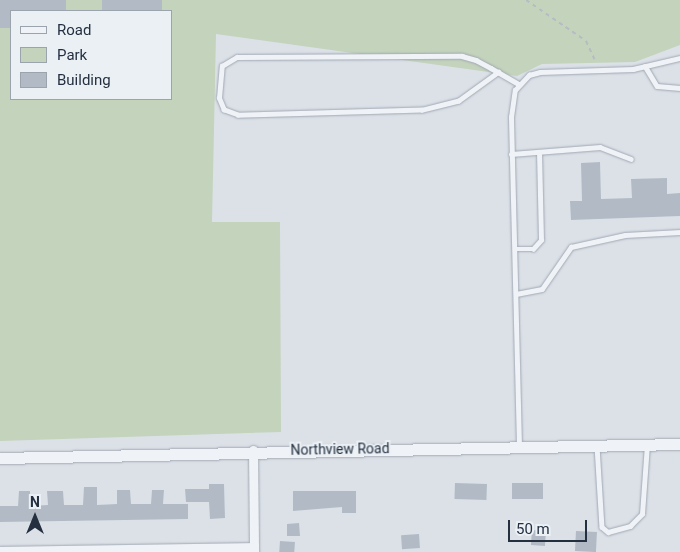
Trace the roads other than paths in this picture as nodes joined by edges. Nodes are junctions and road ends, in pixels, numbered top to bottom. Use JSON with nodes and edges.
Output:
{"nodes":[{"id":1,"x":680,"y":58,"type":"edge"},
{"id":2,"x":645,"y":66,"type":"junction"},
{"id":3,"x":499,"y":72,"type":"junction"},
{"id":4,"x":519,"y":84,"type":"junction"},
{"id":5,"x":680,"y":88,"type":"edge"},
{"id":6,"x":539,"y":153,"type":"junction"},
{"id":7,"x":511,"y":154,"type":"junction"},
{"id":8,"x":632,"y":159,"type":"dead end"},
{"id":9,"x":680,"y":232,"type":"edge"},
{"id":10,"x":515,"y":249,"type":"junction"},
{"id":11,"x":516,"y":294,"type":"junction"},
{"id":12,"x":647,"y":444,"type":"junction"},
{"id":13,"x":680,"y":444,"type":"edge"},
{"id":14,"x":597,"y":445,"type":"junction"},
{"id":15,"x":519,"y":446,"type":"junction"},
{"id":16,"x":253,"y":450,"type":"junction"},
{"id":17,"x":0,"y":458,"type":"edge"},
{"id":18,"x":254,"y":550,"type":"edge"},
{"id":19,"x":0,"y":551,"type":"edge"}],
"edges":[{"from":1,"to":2,"type":"lane"},
{"from":2,"to":4,"type":"lane"},
{"from":2,"to":5,"type":"lane"},
{"from":3,"to":3,"type":"lane"},
{"from":3,"to":4,"type":"lane"},
{"from":4,"to":7,"type":"lane"},
{"from":6,"to":7,"type":"lane"},
{"from":6,"to":8,"type":"lane"},
{"from":6,"to":10,"type":"lane"},
{"from":7,"to":10,"type":"lane"},
{"from":9,"to":11,"type":"lane"},
{"from":10,"to":11,"type":"lane"},
{"from":11,"to":15,"type":"lane"},
{"from":12,"to":13,"type":"street","name":"Northview Road"},
{"from":12,"to":14,"type":"street","name":"Northview Road"},
{"from":12,"to":14,"type":"lane"},
{"from":14,"to":15,"type":"street","name":"Northview Road"},
{"from":15,"to":16,"type":"street","name":"Northview Road"},
{"from":16,"to":17,"type":"street","name":"Northview Road"},
{"from":16,"to":18,"type":"street"},
{"from":18,"to":19,"type":"street"}]}
